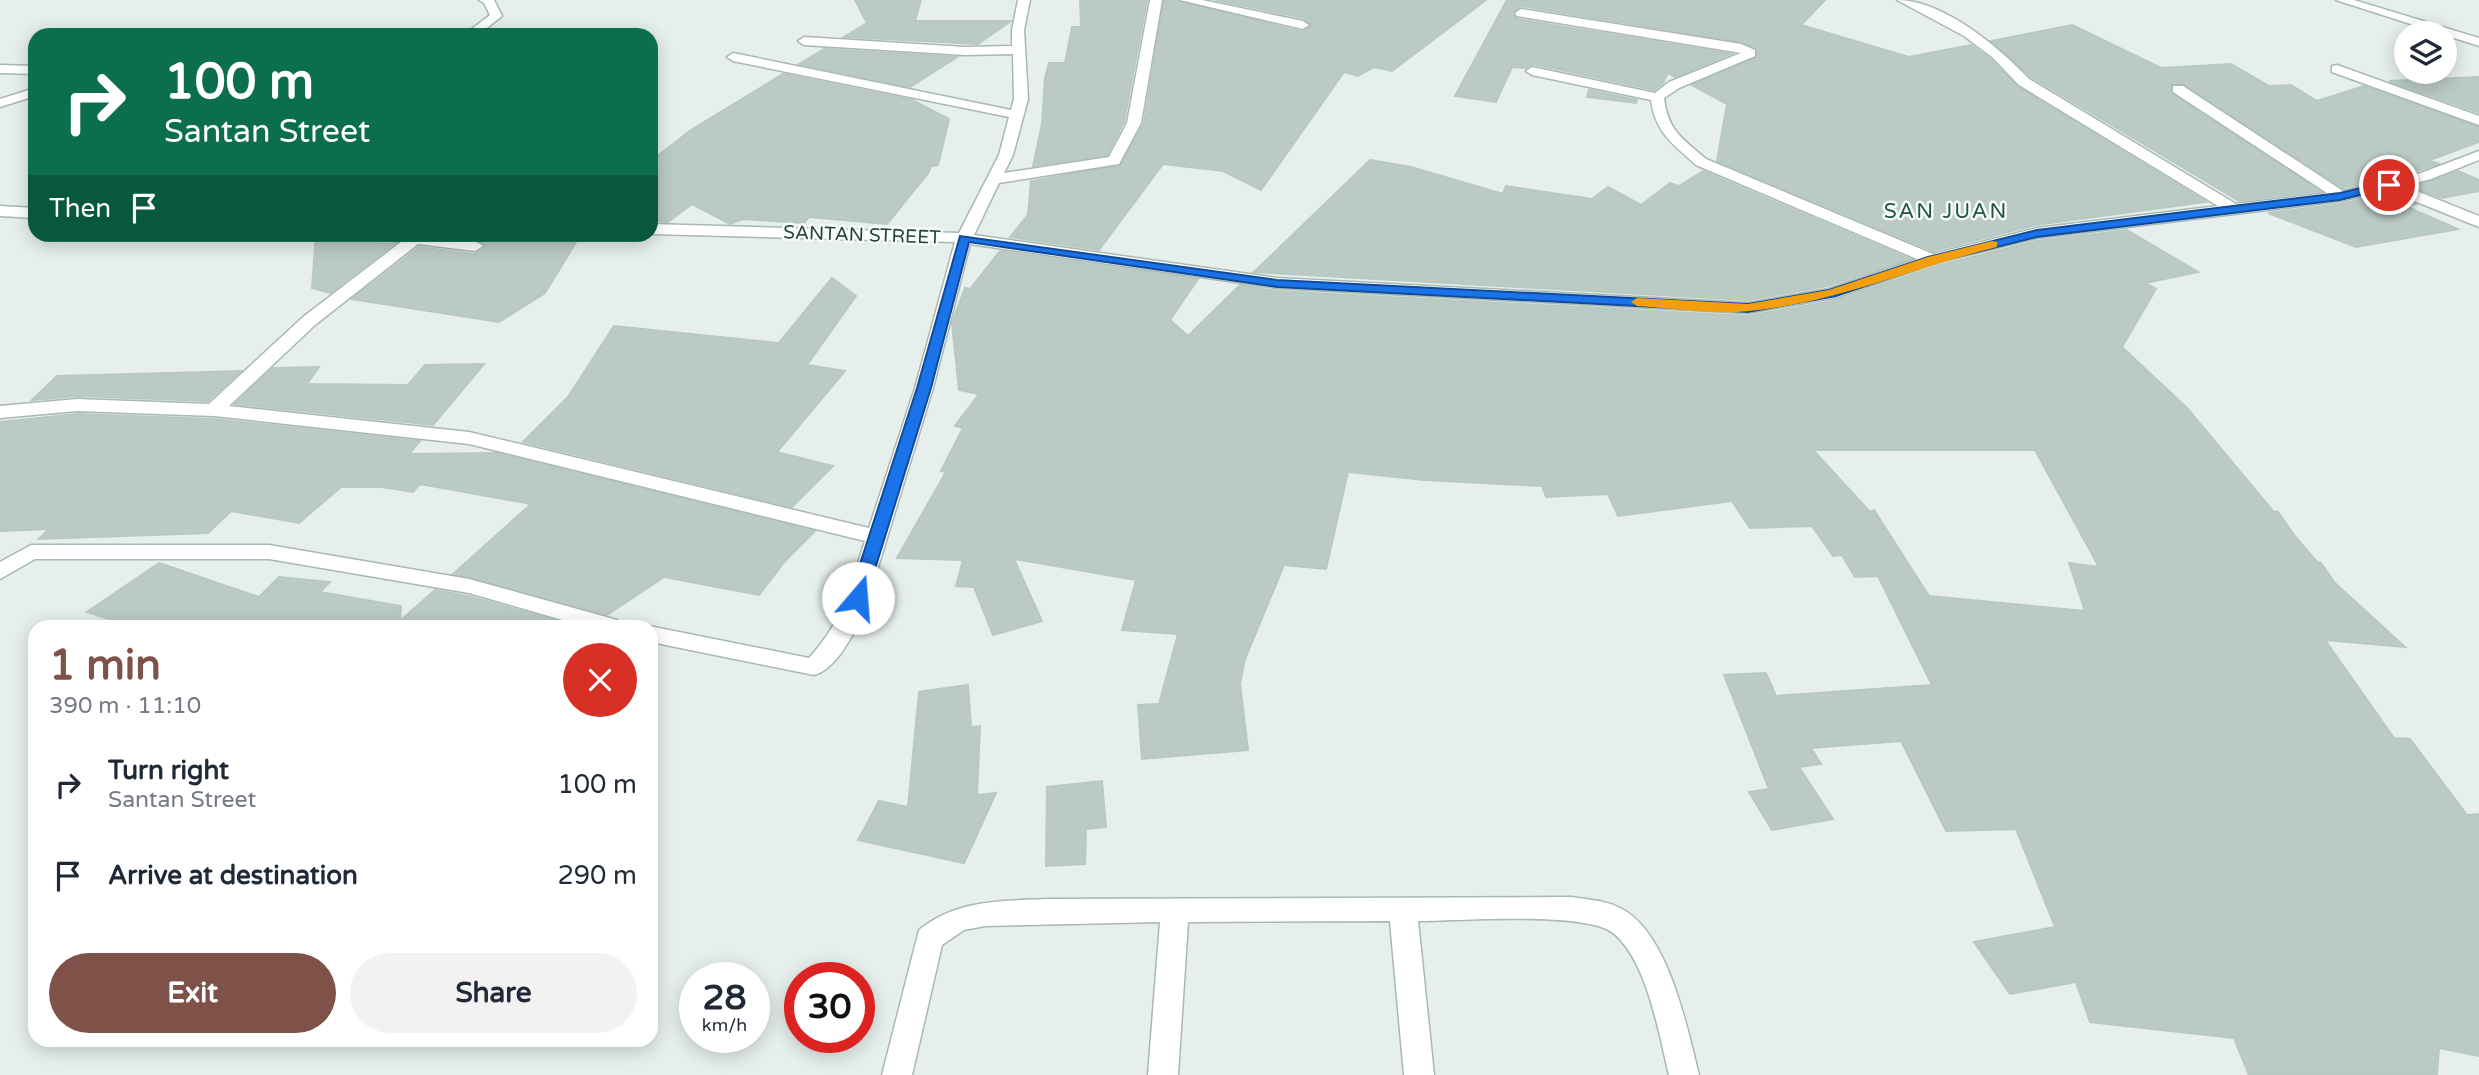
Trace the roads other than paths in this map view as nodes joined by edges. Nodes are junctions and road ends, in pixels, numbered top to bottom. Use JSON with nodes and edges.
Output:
{"nodes":[{"id":1,"x":488,"y":0,"type":"edge"},
{"id":2,"x":1024,"y":0,"type":"edge"},
{"id":3,"x":1156,"y":0,"type":"edge"},
{"id":4,"x":1186,"y":0,"type":"edge"},
{"id":5,"x":1903,"y":0,"type":"edge"},
{"id":6,"x":2342,"y":0,"type":"edge"},
{"id":7,"x":1521,"y":13,"type":"dead end"},
{"id":8,"x":1303,"y":25,"type":"dead end"},
{"id":9,"x":480,"y":28,"type":"edge"},
{"id":10,"x":804,"y":41,"type":"dead end"},
{"id":11,"x":2479,"y":42,"type":"edge"},
{"id":12,"x":1018,"y":50,"type":"junction"},
{"id":13,"x":733,"y":57,"type":"dead end"},
{"id":14,"x":0,"y":69,"type":"edge"},
{"id":15,"x":2337,"y":69,"type":"dead end"},
{"id":16,"x":28,"y":71,"type":"edge"},
{"id":17,"x":1532,"y":71,"type":"dead end"},
{"id":18,"x":2178,"y":89,"type":"dead end"},
{"id":19,"x":28,"y":94,"type":"edge"},
{"id":20,"x":1657,"y":97,"type":"junction"},
{"id":21,"x":0,"y":103,"type":"edge"},
{"id":22,"x":1017,"y":115,"type":"junction"},
{"id":23,"x":2479,"y":121,"type":"edge"},
{"id":24,"x":2479,"y":155,"type":"edge"},
{"id":25,"x":994,"y":179,"type":"junction"},
{"id":26,"x":2389,"y":185,"type":"junction"},
{"id":27,"x":2340,"y":197,"type":"junction"},
{"id":28,"x":2235,"y":210,"type":"junction"},
{"id":29,"x":0,"y":211,"type":"edge"},
{"id":30,"x":28,"y":213,"type":"edge"},
{"id":31,"x":2479,"y":222,"type":"edge"},
{"id":32,"x":658,"y":229,"type":"edge"},
{"id":33,"x":964,"y":238,"type":"junction"},
{"id":34,"x":411,"y":242,"type":"edge"},
{"id":35,"x":453,"y":242,"type":"edge"},
{"id":36,"x":475,"y":246,"type":"dead end"},
{"id":37,"x":1932,"y":259,"type":"junction"},
{"id":38,"x":214,"y":410,"type":"junction"},
{"id":39,"x":0,"y":412,"type":"edge"},
{"id":40,"x":875,"y":536,"type":"junction"},
{"id":41,"x":0,"y":572,"type":"edge"},
{"id":42,"x":588,"y":620,"type":"edge"},
{"id":43,"x":658,"y":635,"type":"edge"},
{"id":44,"x":1175,"y":910,"type":"junction"},
{"id":45,"x":1403,"y":910,"type":"junction"},
{"id":46,"x":897,"y":1075,"type":"edge"},
{"id":47,"x":1163,"y":1075,"type":"edge"},
{"id":48,"x":1419,"y":1075,"type":"edge"},
{"id":49,"x":1684,"y":1075,"type":"edge"}],
"edges":[{"from":1,"to":9,"type":"street"},
{"from":2,"to":12,"type":"street"},
{"from":3,"to":25,"type":"street"},
{"from":4,"to":8,"type":"street"},
{"from":5,"to":28,"type":"street"},
{"from":6,"to":11,"type":"street"},
{"from":7,"to":20,"type":"street"},
{"from":10,"to":12,"type":"street"},
{"from":12,"to":22,"type":"street"},
{"from":13,"to":22,"type":"street"},
{"from":14,"to":16,"type":"street"},
{"from":15,"to":23,"type":"street"},
{"from":17,"to":20,"type":"street"},
{"from":18,"to":27,"type":"street"},
{"from":19,"to":21,"type":"street"},
{"from":20,"to":37,"type":"street"},
{"from":22,"to":25,"type":"street"},
{"from":24,"to":26,"type":"street","name":"SANTAN STREET"},
{"from":25,"to":33,"type":"street"},
{"from":26,"to":27,"type":"street","name":"SANTAN STREET"},
{"from":26,"to":31,"type":"street"},
{"from":27,"to":28,"type":"street","name":"SANTAN STREET"},
{"from":28,"to":37,"type":"street","name":"SANTAN STREET"},
{"from":29,"to":30,"type":"street"},
{"from":32,"to":33,"type":"street","name":"SANTAN STREET"},
{"from":33,"to":37,"type":"street","name":"SANTAN STREET"},
{"from":33,"to":40,"type":"street"},
{"from":34,"to":38,"type":"street"},
{"from":35,"to":36,"type":"street"},
{"from":38,"to":39,"type":"street"},
{"from":38,"to":40,"type":"street"},
{"from":40,"to":43,"type":"street"},
{"from":41,"to":42,"type":"street"},
{"from":44,"to":45,"type":"street"},
{"from":44,"to":46,"type":"street"},
{"from":44,"to":47,"type":"street"},
{"from":45,"to":48,"type":"street"},
{"from":45,"to":49,"type":"street"}]}
